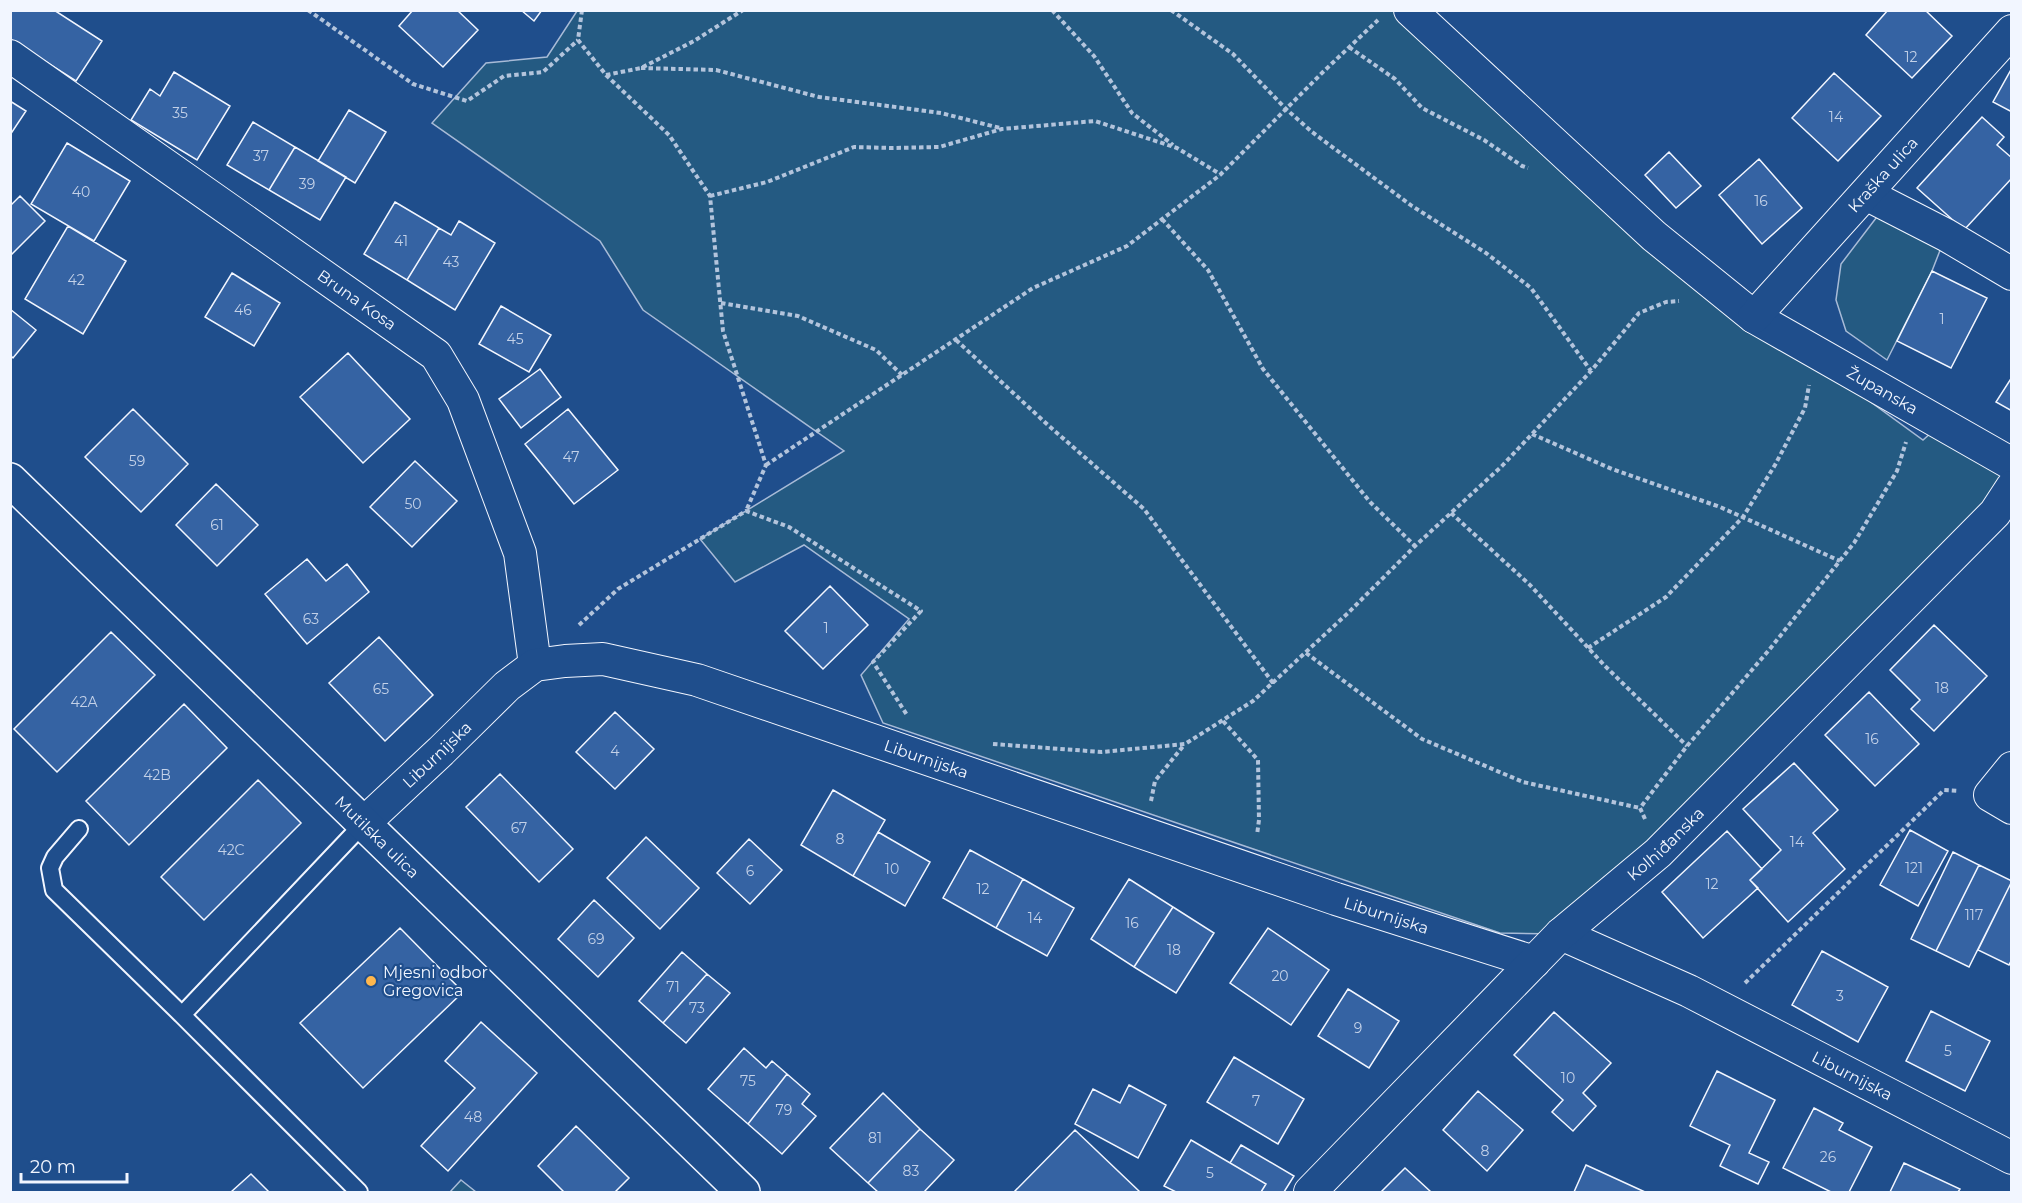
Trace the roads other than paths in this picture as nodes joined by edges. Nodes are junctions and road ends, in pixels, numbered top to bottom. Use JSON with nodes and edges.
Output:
{"nodes":[{"id":1,"x":1395,"y":14,"type":"edge"},
{"id":2,"x":2010,"y":36,"type":"edge"},
{"id":3,"x":10,"y":56,"type":"edge"},
{"id":4,"x":1866,"y":194,"type":"junction"},
{"id":5,"x":2012,"y":274,"type":"edge"},
{"id":6,"x":1742,"y":307,"type":"junction"},
{"id":7,"x":2012,"y":464,"type":"edge"},
{"id":8,"x":10,"y":480,"type":"edge"},
{"id":9,"x":2012,"y":487,"type":"edge"},
{"id":10,"x":535,"y":665,"type":"junction"},
{"id":11,"x":2012,"y":768,"type":"edge"},
{"id":12,"x":2001,"y":801,"type":"edge"},
{"id":13,"x":364,"y":823,"type":"junction"},
{"id":14,"x":79,"y":829,"type":"dead end"},
{"id":15,"x":1561,"y":934,"type":"junction"},
{"id":16,"x":1534,"y":962,"type":"junction"},
{"id":17,"x":182,"y":1015,"type":"junction"},
{"id":18,"x":2012,"y":1158,"type":"edge"},
{"id":19,"x":359,"y":1192,"type":"edge"},
{"id":20,"x":743,"y":1192,"type":"edge"},
{"id":21,"x":1310,"y":1192,"type":"edge"}],
"edges":[{"from":1,"to":6,"type":"street","name":"Županska"},
{"from":2,"to":4,"type":"street","name":"Kraška ulica"},
{"from":3,"to":10,"type":"street","name":"Bruna Kosa"},
{"from":4,"to":5,"type":"street"},
{"from":4,"to":6,"type":"street","name":"Kraška ulica"},
{"from":6,"to":7,"type":"street","name":"Županska"},
{"from":8,"to":13,"type":"main road","name":"Mutilska ulica"},
{"from":9,"to":15,"type":"street","name":"Kolhiđanska"},
{"from":10,"to":13,"type":"street","name":"Liburnijska"},
{"from":10,"to":16,"type":"street","name":"Liburnijska"},
{"from":11,"to":12,"type":"street"},
{"from":13,"to":17,"type":"lane"},
{"from":13,"to":20,"type":"main road","name":"Mutilska ulica"},
{"from":14,"to":17,"type":"lane"},
{"from":15,"to":16,"type":"street","name":"Kolhiđanska"},
{"from":15,"to":18,"type":"street","name":"Liburnijska"},
{"from":16,"to":21,"type":"street","name":"Kolhiđanska"},
{"from":17,"to":19,"type":"lane"}]}
